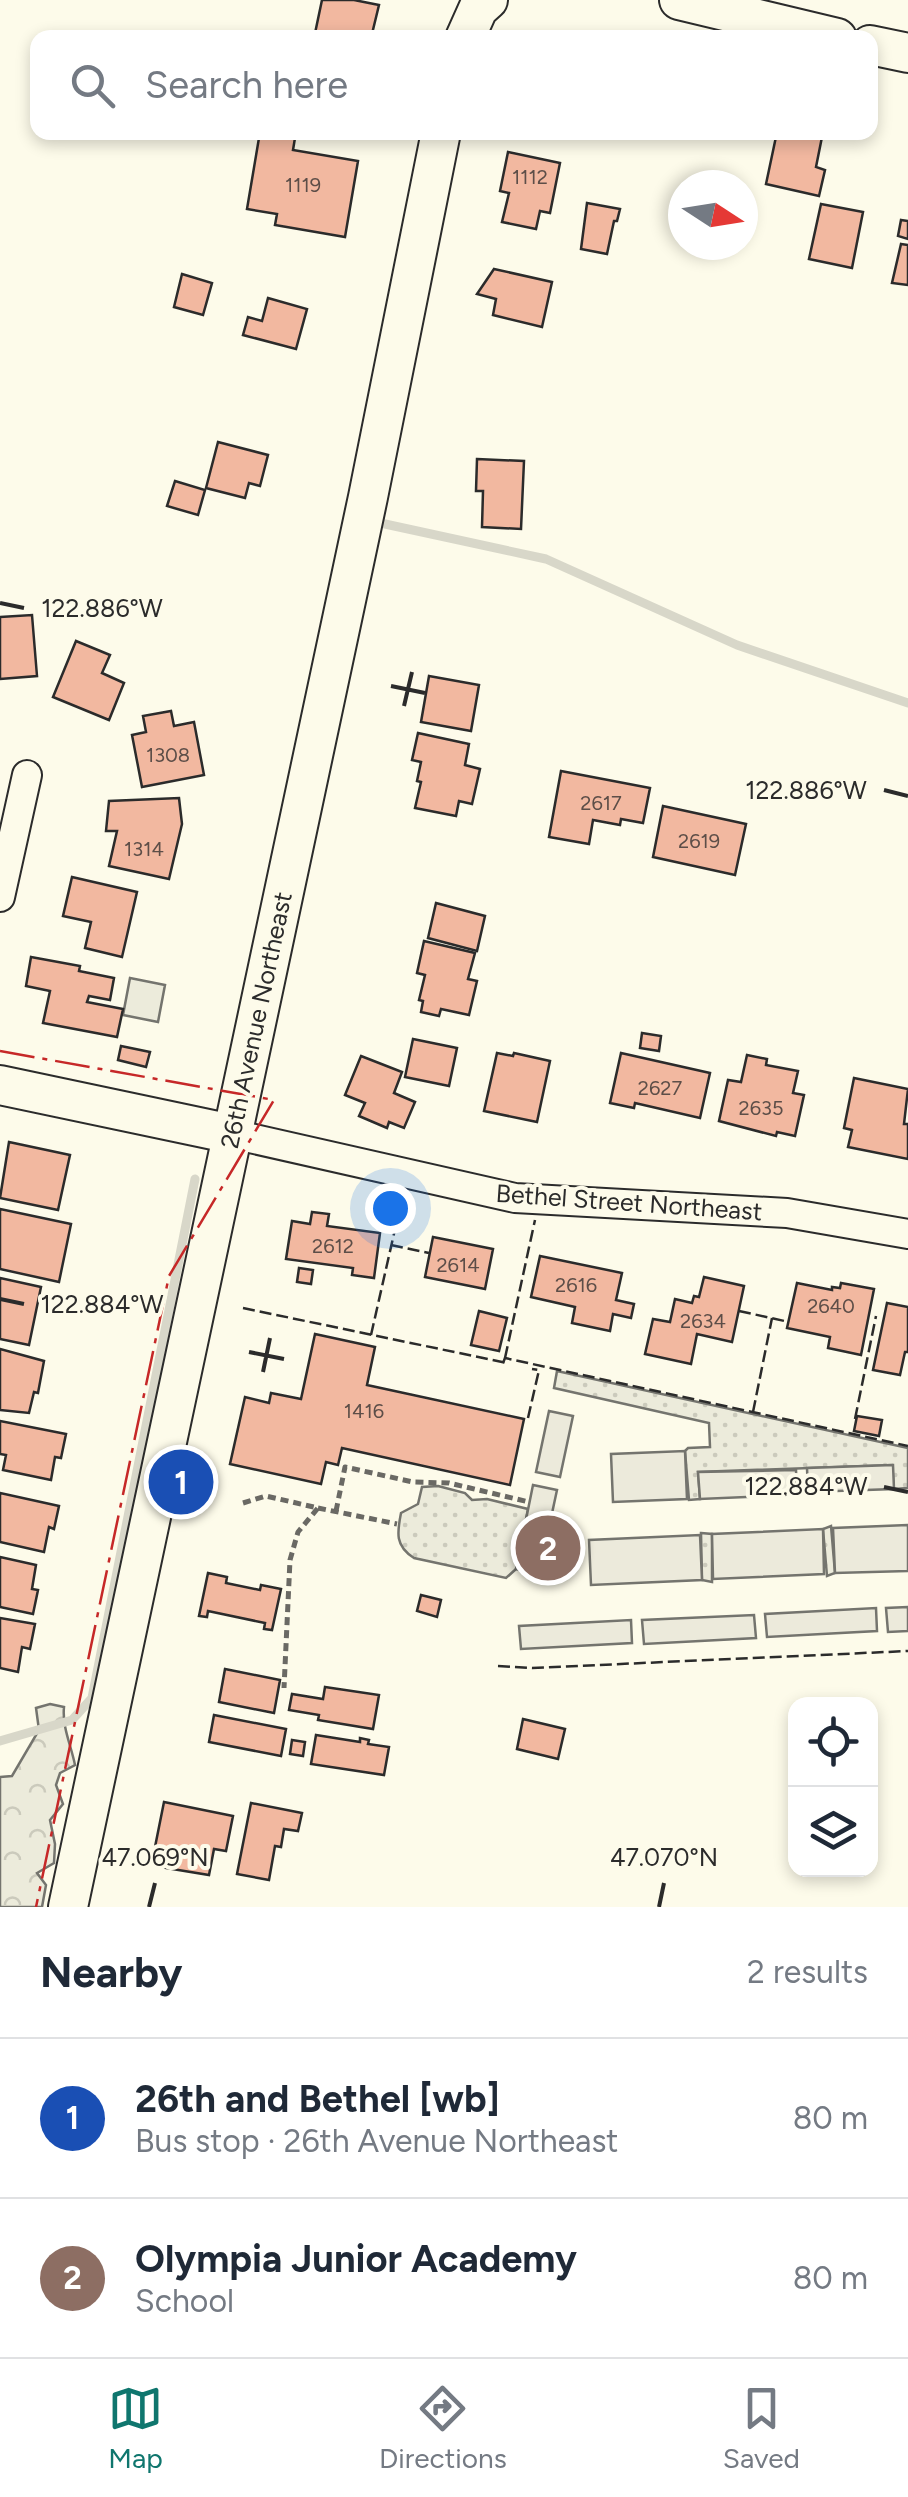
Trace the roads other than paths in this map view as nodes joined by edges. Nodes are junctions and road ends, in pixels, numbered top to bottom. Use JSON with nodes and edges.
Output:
{"nodes":[{"id":1,"x":488,"y":0,"type":"edge"},
{"id":2,"x":679,"y":0,"type":"edge"},
{"id":3,"x":469,"y":30,"type":"edge"},
{"id":4,"x":803,"y":30,"type":"edge"},
{"id":5,"x":878,"y":47,"type":"edge"},
{"id":6,"x":908,"y":54,"type":"edge"},
{"id":7,"x":439,"y":140,"type":"edge"},
{"id":8,"x":27,"y":775,"type":"dead end"},
{"id":9,"x":0,"y":897,"type":"edge"},
{"id":10,"x":0,"y":1085,"type":"edge"},
{"id":11,"x":232,"y":1134,"type":"junction"},
{"id":12,"x":908,"y":1234,"type":"edge"},
{"id":13,"x":68,"y":1907,"type":"edge"}],
"edges":[{"from":1,"to":3,"type":"street"},
{"from":2,"to":4,"type":"street"},
{"from":5,"to":6,"type":"street"},
{"from":7,"to":11,"type":"street","name":"26th Avenue Northeast"},
{"from":8,"to":9,"type":"street"},
{"from":10,"to":11,"type":"street","name":"Bethel Street Northeast"},
{"from":11,"to":12,"type":"street","name":"Bethel Street Northeast"},
{"from":11,"to":13,"type":"street","name":"26th Avenue Northeast"}]}
